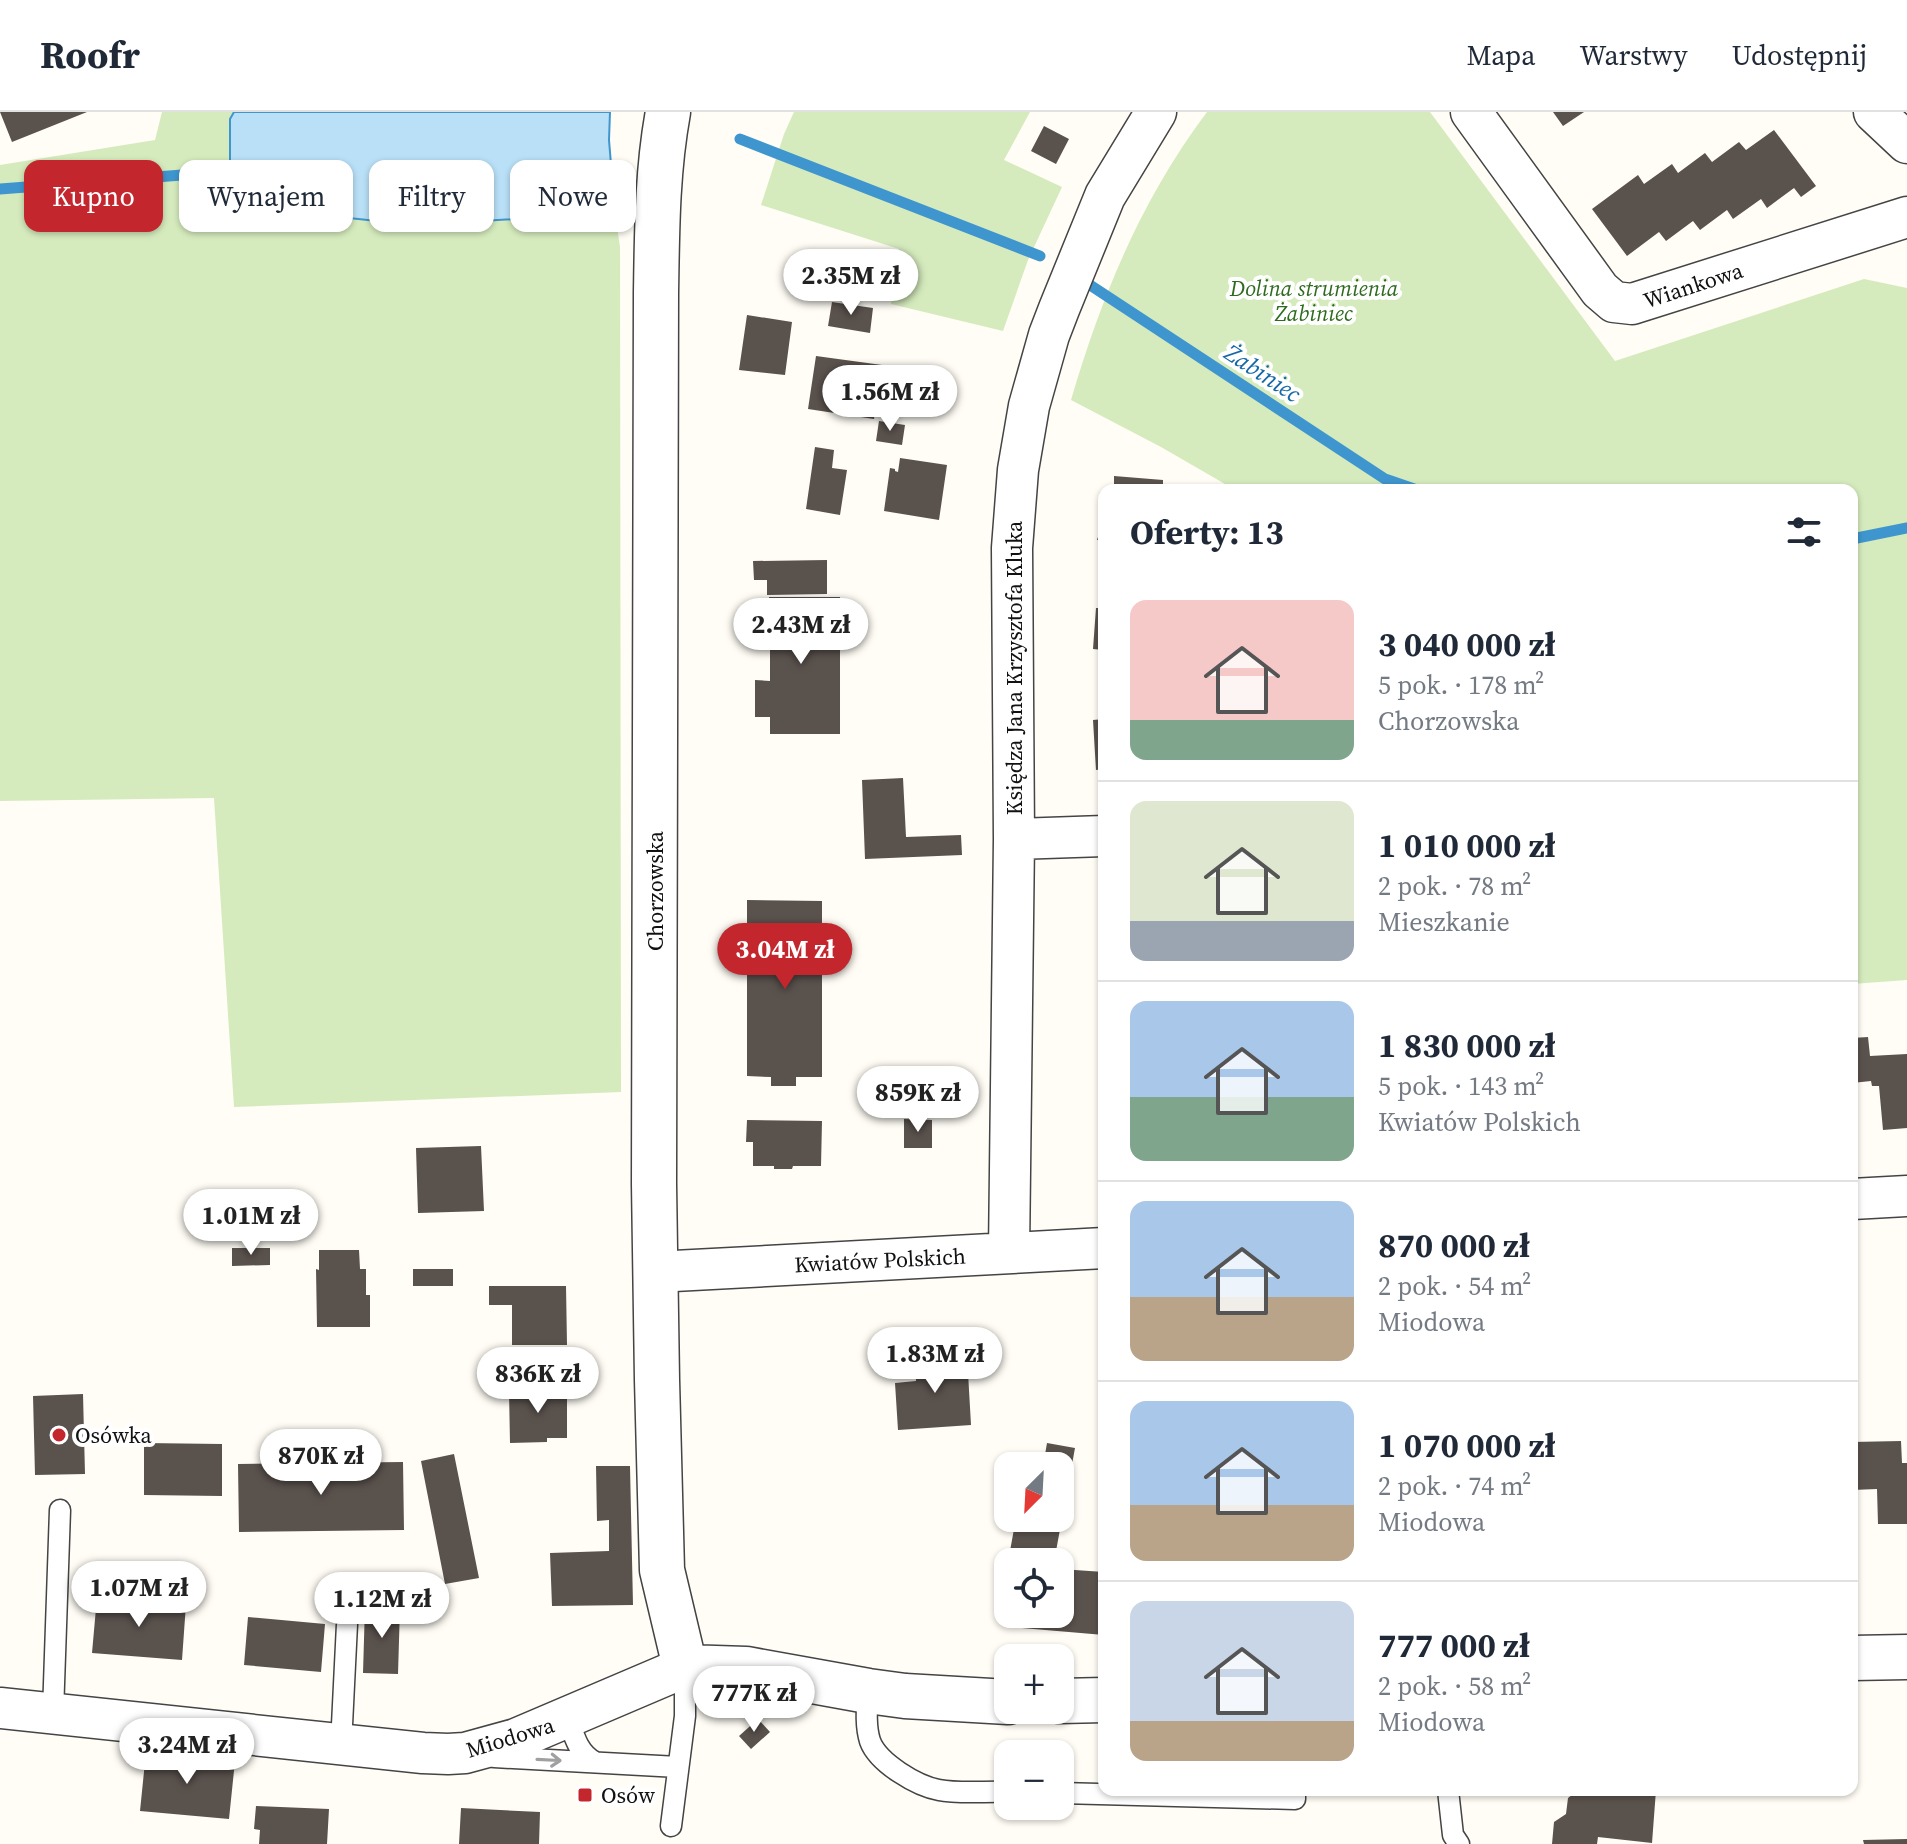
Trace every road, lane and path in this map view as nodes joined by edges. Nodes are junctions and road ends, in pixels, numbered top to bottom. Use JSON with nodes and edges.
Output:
{"nodes":[{"id":1,"x":668,"y":112,"type":"edge"},
{"id":2,"x":1156,"y":112,"type":"edge"},
{"id":3,"x":1471,"y":112,"type":"edge"},
{"id":4,"x":1874,"y":112,"type":"edge"},
{"id":5,"x":1907,"y":143,"type":"edge"},
{"id":6,"x":1907,"y":217,"type":"edge"},
{"id":7,"x":1098,"y":836,"type":"edge"},
{"id":8,"x":1014,"y":839,"type":"junction"},
{"id":9,"x":1907,"y":1196,"type":"edge"},
{"id":10,"x":1858,"y":1199,"type":"edge"},
{"id":11,"x":1098,"y":1248,"type":"edge"},
{"id":12,"x":1009,"y":1253,"type":"junction"},
{"id":13,"x":655,"y":1272,"type":"junction"},
{"id":14,"x":60,"y":1510,"type":"dead end"},
{"id":15,"x":348,"y":1604,"type":"dead end"},
{"id":16,"x":1907,"y":1657,"type":"edge"},
{"id":17,"x":1858,"y":1658,"type":"edge"},
{"id":18,"x":685,"y":1667,"type":"junction"},
{"id":19,"x":868,"y":1691,"type":"junction"},
{"id":20,"x":1098,"y":1700,"type":"edge"},
{"id":21,"x":994,"y":1701,"type":"edge"},
{"id":22,"x":1074,"y":1701,"type":"edge"},
{"id":23,"x":0,"y":1708,"type":"edge"},
{"id":24,"x":53,"y":1713,"type":"junction"},
{"id":25,"x":568,"y":1718,"type":"junction"},
{"id":26,"x":341,"y":1745,"type":"junction"},
{"id":27,"x":448,"y":1754,"type":"junction"},
{"id":28,"x":595,"y":1762,"type":"junction"},
{"id":29,"x":678,"y":1767,"type":"junction"},
{"id":30,"x":994,"y":1792,"type":"edge"},
{"id":31,"x":1074,"y":1793,"type":"edge"},
{"id":32,"x":1098,"y":1794,"type":"edge"},
{"id":33,"x":1178,"y":1796,"type":"edge"},
{"id":34,"x":1295,"y":1796,"type":"edge"},
{"id":35,"x":1449,"y":1796,"type":"edge"},
{"id":36,"x":671,"y":1826,"type":"dead end"},
{"id":37,"x":1459,"y":1844,"type":"edge"}],
"edges":[{"from":1,"to":13,"type":"street","name":"Chorzowska"},
{"from":2,"to":8,"type":"street","name":"Księdza Jana Krzysztofa Kluka"},
{"from":3,"to":6,"type":"street","name":"Wiankowa"},
{"from":4,"to":5,"type":"street"},
{"from":7,"to":8,"type":"street"},
{"from":8,"to":12,"type":"street","name":"Księdza Jana Krzysztofa Kluka"},
{"from":9,"to":10,"type":"street"},
{"from":11,"to":12,"type":"street","name":"Kwiatów Polskich"},
{"from":12,"to":13,"type":"street","name":"Kwiatów Polskich"},
{"from":13,"to":18,"type":"street","name":"Chorzowska"},
{"from":14,"to":24,"type":"lane"},
{"from":15,"to":26,"type":"lane"},
{"from":16,"to":17,"type":"street"},
{"from":18,"to":19,"type":"street","name":"Miodowa"},
{"from":18,"to":25,"type":"street","name":"Miodowa"},
{"from":18,"to":29,"type":"lane"},
{"from":19,"to":21,"type":"street","name":"Miodowa"},
{"from":19,"to":30,"type":"lane"},
{"from":20,"to":22,"type":"street"},
{"from":23,"to":24,"type":"street","name":"Miodowa"},
{"from":24,"to":26,"type":"street","name":"Miodowa"},
{"from":25,"to":27,"type":"street","name":"Miodowa"},
{"from":25,"to":28,"type":"lane"},
{"from":26,"to":27,"type":"street","name":"Miodowa"},
{"from":27,"to":28,"type":"lane","one_way":true},
{"from":28,"to":29,"type":"lane"},
{"from":29,"to":36,"type":"lane"},
{"from":31,"to":32,"type":"lane"},
{"from":33,"to":34,"type":"lane"},
{"from":35,"to":37,"type":"lane"}]}
